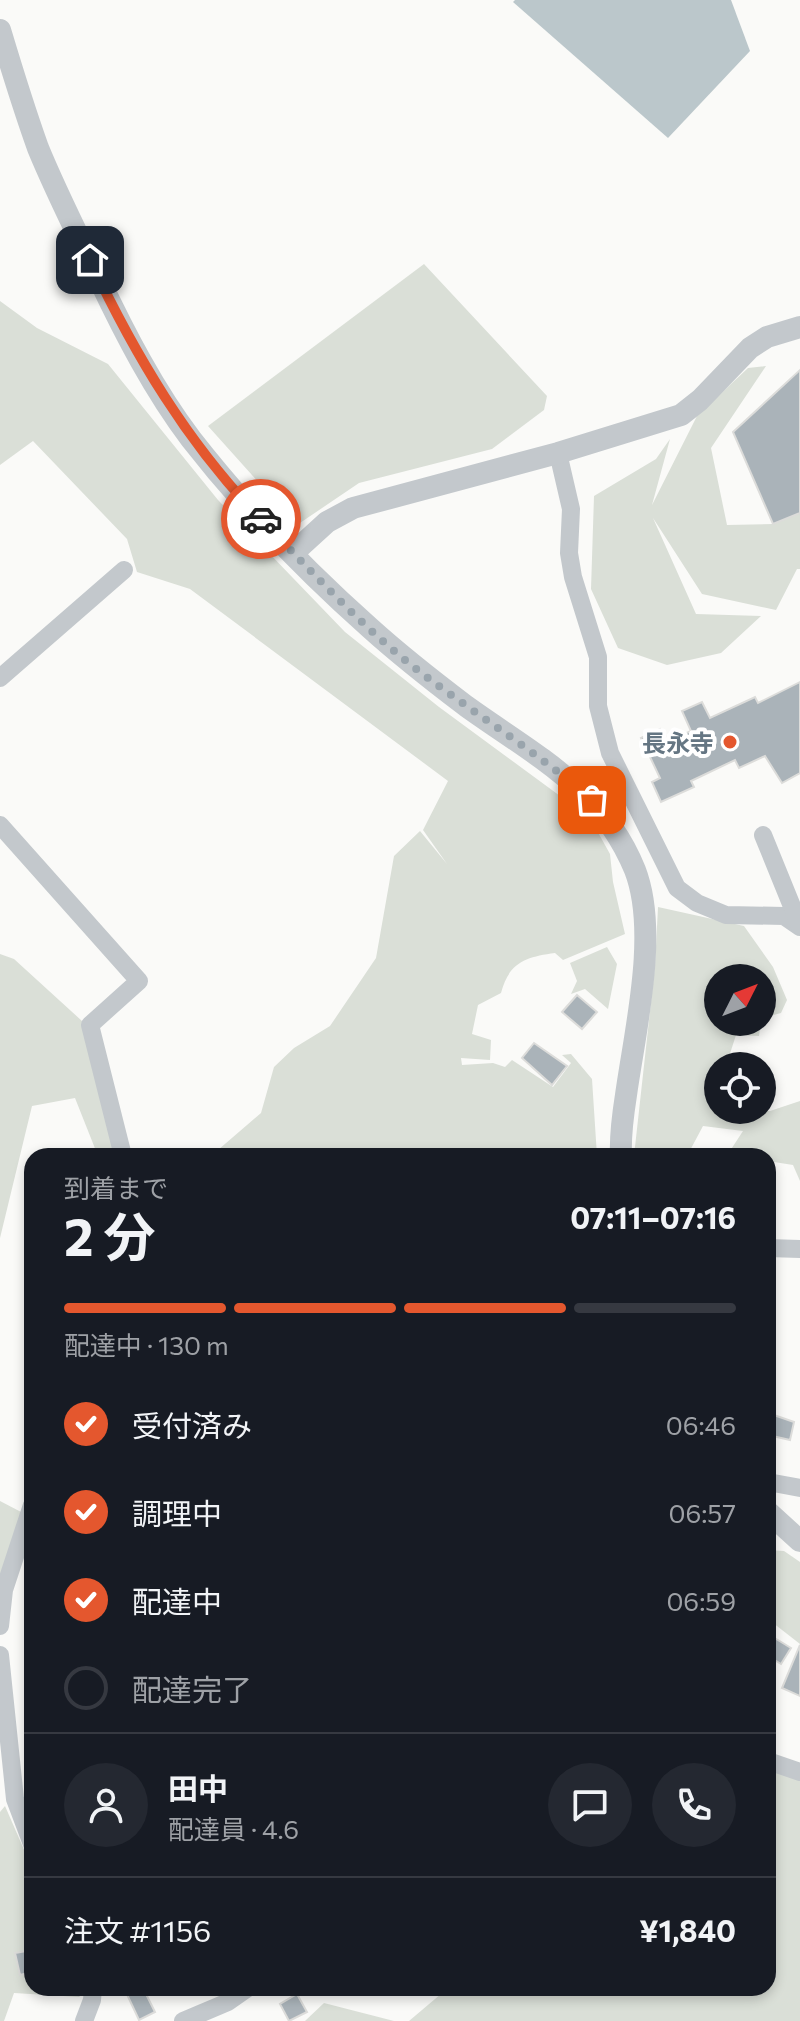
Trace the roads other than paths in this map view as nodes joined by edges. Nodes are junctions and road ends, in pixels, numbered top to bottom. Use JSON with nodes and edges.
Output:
{"nodes":[{"id":1,"x":0,"y":30,"type":"edge"},
{"id":2,"x":800,"y":327,"type":"edge"},
{"id":3,"x":558,"y":453,"type":"junction"},
{"id":4,"x":293,"y":553,"type":"junction"},
{"id":5,"x":124,"y":570,"type":"dead end"},
{"id":6,"x":0,"y":678,"type":"edge"},
{"id":7,"x":0,"y":825,"type":"edge"},
{"id":8,"x":763,"y":835,"type":"dead end"},
{"id":9,"x":800,"y":926,"type":"edge"},
{"id":10,"x":121,"y":1148,"type":"edge"},
{"id":11,"x":622,"y":1148,"type":"edge"},
{"id":12,"x":776,"y":1248,"type":"edge"},
{"id":13,"x":800,"y":1249,"type":"edge"},
{"id":14,"x":776,"y":1484,"type":"edge"},
{"id":15,"x":800,"y":1488,"type":"edge"},
{"id":16,"x":776,"y":1519,"type":"edge"},
{"id":17,"x":24,"y":1529,"type":"edge"},
{"id":18,"x":800,"y":1541,"type":"edge"},
{"id":19,"x":0,"y":1626,"type":"edge"},
{"id":20,"x":0,"y":1655,"type":"edge"},
{"id":21,"x":776,"y":1764,"type":"edge"},
{"id":22,"x":800,"y":1772,"type":"edge"},
{"id":23,"x":24,"y":1823,"type":"edge"},
{"id":24,"x":92,"y":1996,"type":"edge"},
{"id":25,"x":237,"y":1996,"type":"edge"},
{"id":26,"x":84,"y":2021,"type":"edge"},
{"id":27,"x":183,"y":2021,"type":"edge"}],
"edges":[{"from":1,"to":4,"type":"street"},
{"from":2,"to":3,"type":"street"},
{"from":3,"to":4,"type":"street"},
{"from":3,"to":9,"type":"street"},
{"from":4,"to":11,"type":"street"},
{"from":5,"to":6,"type":"street"},
{"from":7,"to":10,"type":"street"},
{"from":8,"to":9,"type":"street"},
{"from":12,"to":13,"type":"street"},
{"from":14,"to":15,"type":"street"},
{"from":16,"to":18,"type":"street"},
{"from":17,"to":19,"type":"street"},
{"from":20,"to":23,"type":"street"},
{"from":21,"to":22,"type":"street"},
{"from":24,"to":26,"type":"street"},
{"from":25,"to":27,"type":"street"}]}
